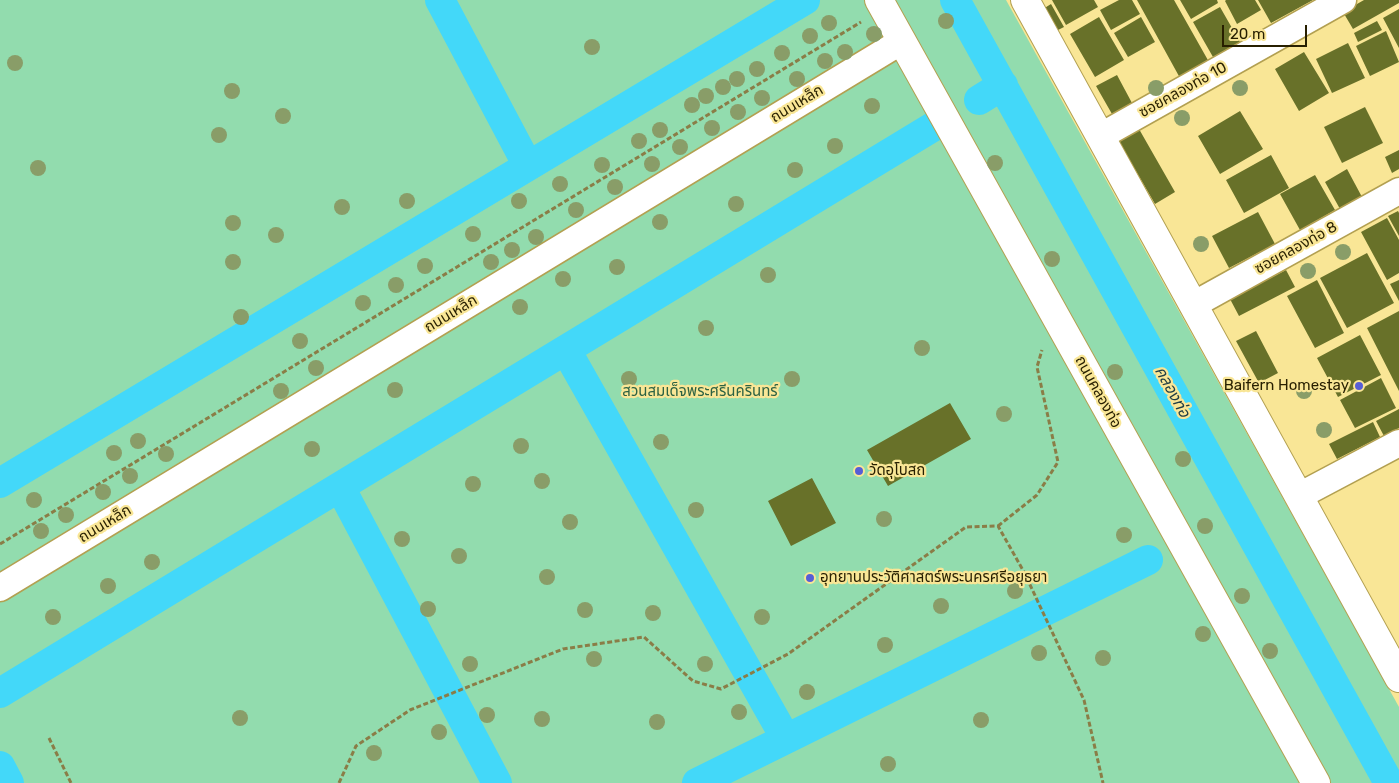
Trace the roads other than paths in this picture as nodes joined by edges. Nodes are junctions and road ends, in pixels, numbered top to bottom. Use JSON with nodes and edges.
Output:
{"nodes":[{"id":1,"x":1025,"y":0,"type":"edge"},
{"id":2,"x":1343,"y":0,"type":"edge"},
{"id":3,"x":881,"y":4,"type":"edge"},
{"id":4,"x":902,"y":41,"type":"junction"},
{"id":5,"x":1100,"y":136,"type":"junction"},
{"id":6,"x":1399,"y":191,"type":"edge"},
{"id":7,"x":1193,"y":305,"type":"junction"},
{"id":8,"x":1399,"y":443,"type":"edge"},
{"id":9,"x":1299,"y":496,"type":"junction"},
{"id":10,"x":0,"y":588,"type":"edge"},
{"id":11,"x":1399,"y":678,"type":"edge"},
{"id":12,"x":1316,"y":783,"type":"edge"}],
"edges":[{"from":1,"to":5,"type":"street"},
{"from":2,"to":5,"type":"street","name":"ซอยคลองท่อ 10"},
{"from":3,"to":4,"type":"street","name":"ถนนคลองท่อ"},
{"from":4,"to":10,"type":"street","name":"ถนนเหล็ก"},
{"from":4,"to":12,"type":"street","name":"ถนนคลองท่อ"},
{"from":5,"to":7,"type":"street"},
{"from":6,"to":7,"type":"street","name":"ซอยคลองท่อ 8"},
{"from":7,"to":9,"type":"street"},
{"from":8,"to":9,"type":"street"},
{"from":9,"to":11,"type":"street"}]}
